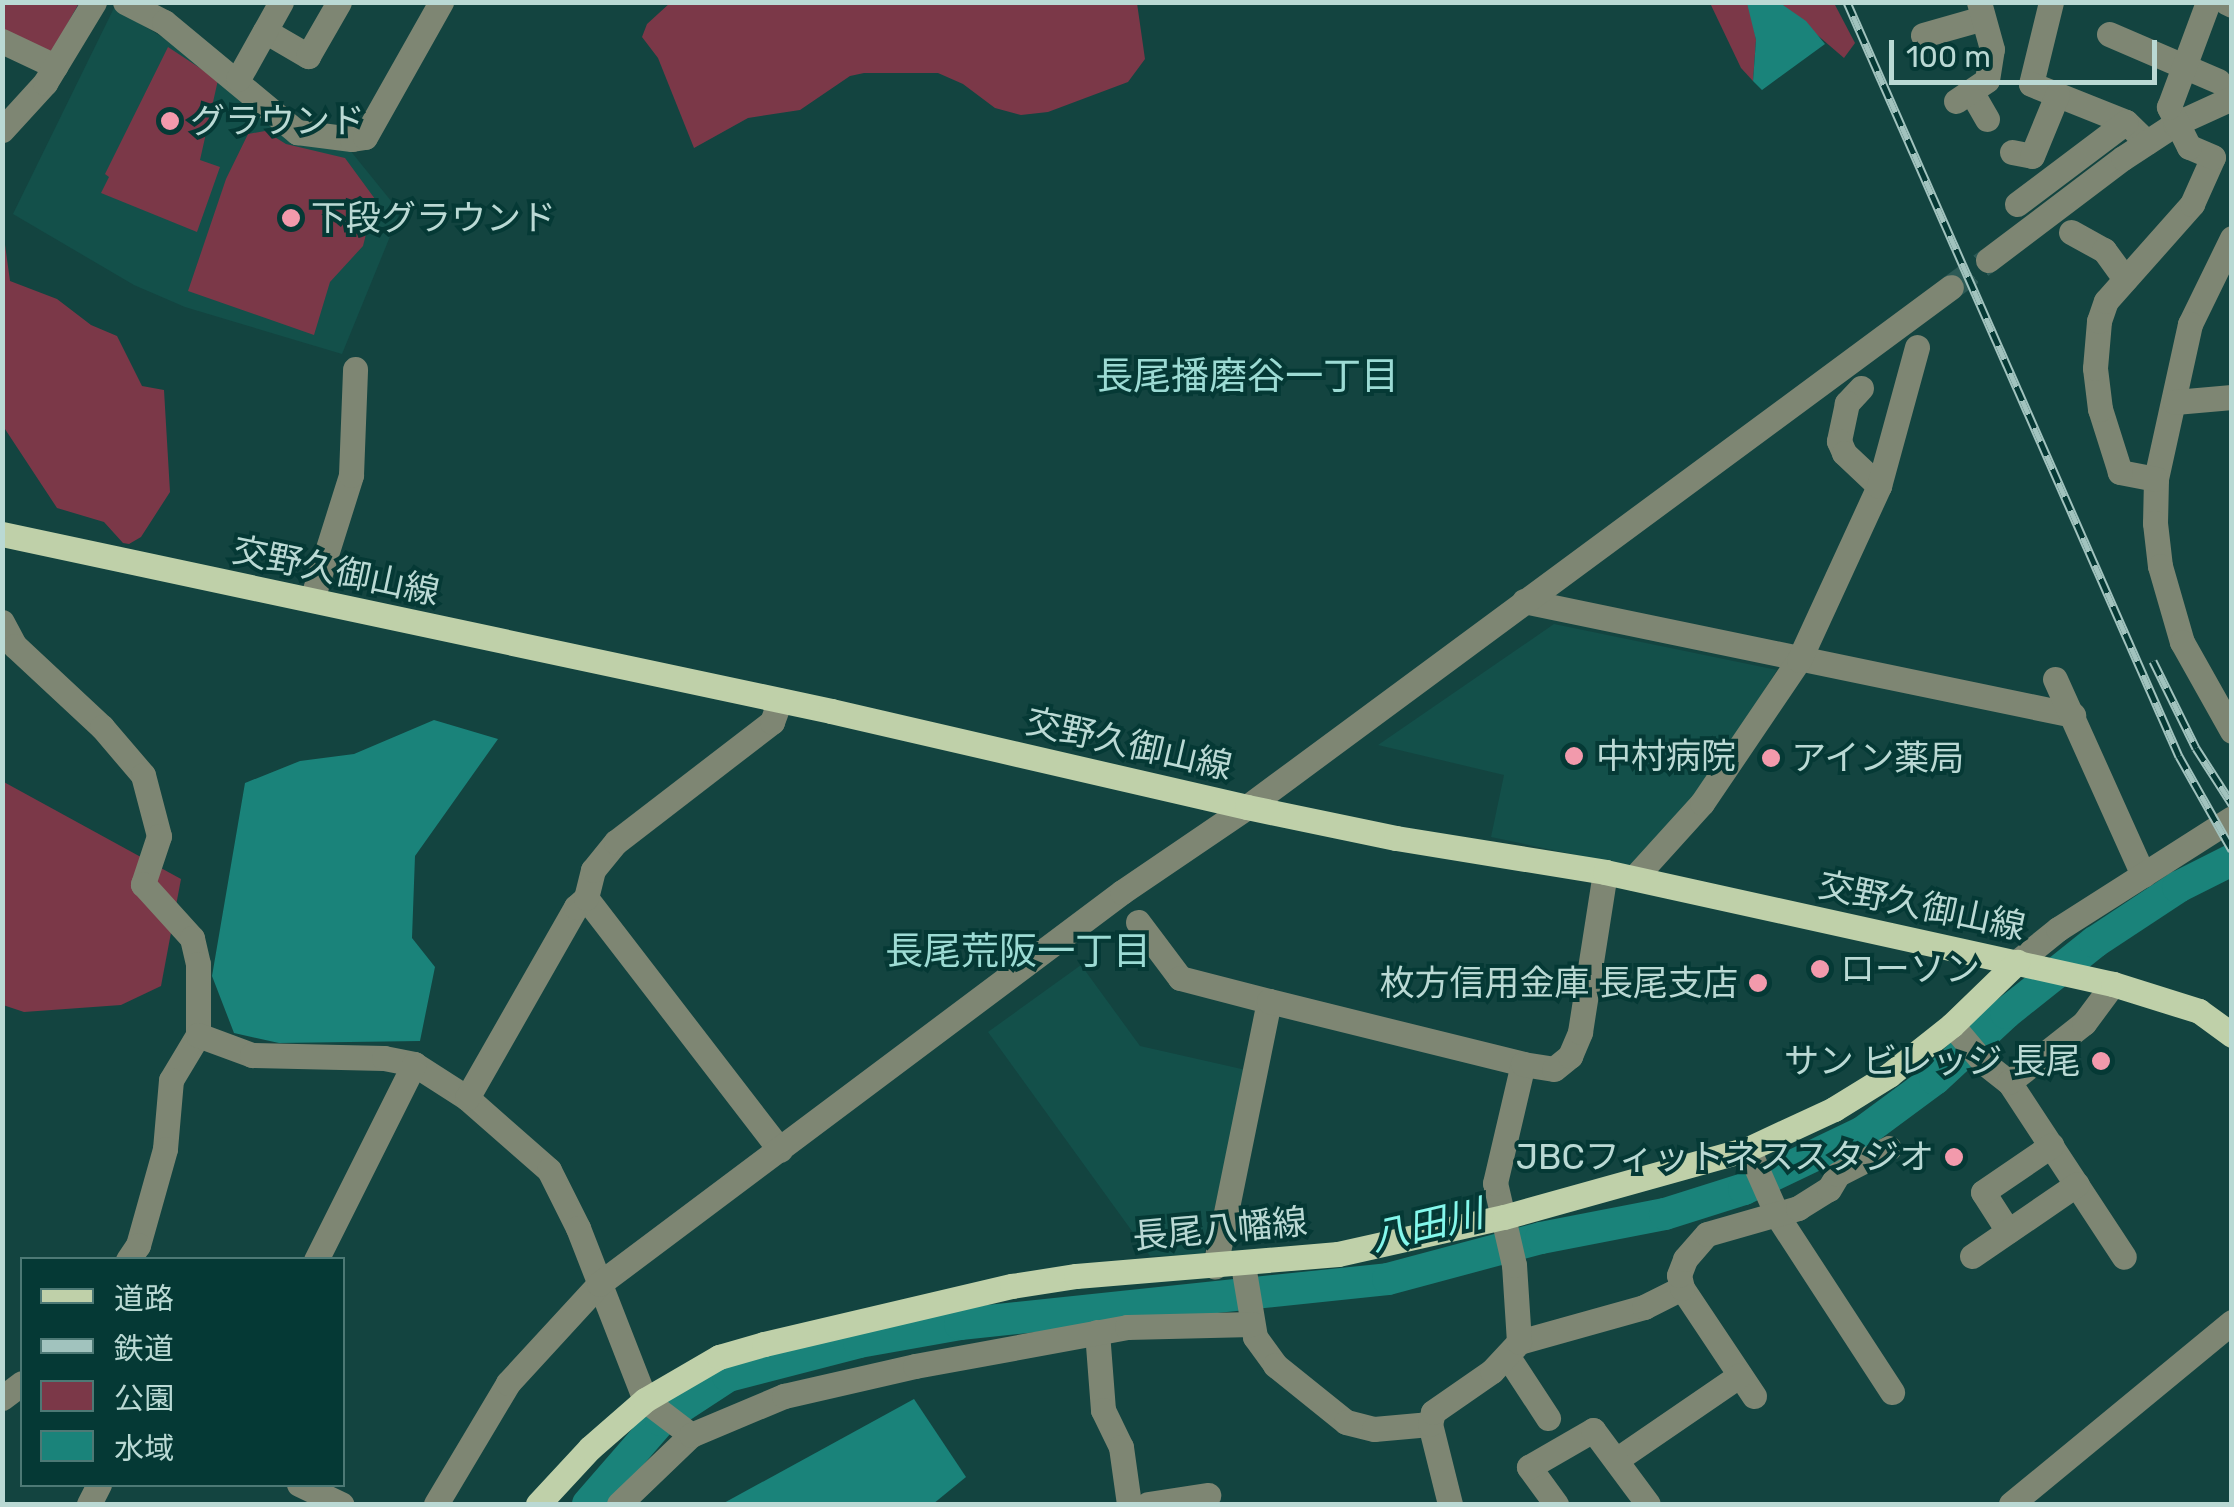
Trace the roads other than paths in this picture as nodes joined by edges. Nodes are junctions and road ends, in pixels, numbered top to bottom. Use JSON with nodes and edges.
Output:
{"nodes":[{"id":1,"x":94,"y":2,"type":"edge"},
{"id":2,"x":125,"y":2,"type":"edge"},
{"id":3,"x":280,"y":2,"type":"edge"},
{"id":4,"x":339,"y":2,"type":"edge"},
{"id":5,"x":441,"y":2,"type":"edge"},
{"id":6,"x":2051,"y":2,"type":"edge"},
{"id":7,"x":2208,"y":2,"type":"edge"},
{"id":8,"x":1981,"y":10,"type":"edge"},
{"id":9,"x":265,"y":31,"type":"junction"},
{"id":10,"x":2108,"y":34,"type":"dead end"},
{"id":11,"x":1922,"y":35,"type":"dead end"},
{"id":12,"x":2,"y":41,"type":"edge"},
{"id":13,"x":55,"y":66,"type":"junction"},
{"id":14,"x":2184,"y":66,"type":"junction"},
{"id":15,"x":238,"y":79,"type":"junction"},
{"id":16,"x":2225,"y":89,"type":"edge"},
{"id":17,"x":2057,"y":95,"type":"junction"},
{"id":18,"x":1987,"y":119,"type":"dead end"},
{"id":19,"x":2126,"y":122,"type":"junction"},
{"id":20,"x":2176,"y":124,"type":"junction"},
{"id":21,"x":2,"y":130,"type":"edge"},
{"id":22,"x":2039,"y":140,"type":"junction"},
{"id":23,"x":2147,"y":142,"type":"junction"},
{"id":24,"x":2012,"y":152,"type":"dead end"},
{"id":25,"x":2062,"y":171,"type":"junction"},
{"id":26,"x":2018,"y":204,"type":"dead end"},
{"id":27,"x":2071,"y":232,"type":"dead end"},
{"id":28,"x":2232,"y":238,"type":"edge"},
{"id":29,"x":1988,"y":260,"type":"tunnel mouth"},
{"id":30,"x":2125,"y":279,"type":"junction"},
{"id":31,"x":1951,"y":287,"type":"tunnel mouth"},
{"id":32,"x":1917,"y":348,"type":"dead end"},
{"id":33,"x":355,"y":369,"type":"dead end"},
{"id":34,"x":1860,"y":388,"type":"dead end"},
{"id":35,"x":2232,"y":397,"type":"edge"},
{"id":36,"x":2175,"y":402,"type":"junction"},
{"id":37,"x":2156,"y":479,"type":"junction"},
{"id":38,"x":1878,"y":486,"type":"junction"},
{"id":39,"x":2,"y":534,"type":"edge"},
{"id":40,"x":312,"y":598,"type":"junction"},
{"id":41,"x":1524,"y":601,"type":"junction"},
{"id":42,"x":2,"y":622,"type":"edge"},
{"id":43,"x":1799,"y":660,"type":"junction"},
{"id":44,"x":2055,"y":679,"type":"dead end"},
{"id":45,"x":780,"y":700,"type":"junction"},
{"id":46,"x":2073,"y":715,"type":"junction"},
{"id":47,"x":2232,"y":732,"type":"edge"},
{"id":48,"x":1247,"y":807,"type":"junction"},
{"id":49,"x":2232,"y":818,"type":"edge"},
{"id":50,"x":1605,"y":872,"type":"junction"},
{"id":51,"x":2143,"y":875,"type":"junction"},
{"id":52,"x":1634,"y":878,"type":"junction"},
{"id":53,"x":586,"y":898,"type":"junction"},
{"id":54,"x":1138,"y":922,"type":"dead end"},
{"id":55,"x":2028,"y":965,"type":"junction"},
{"id":56,"x":2106,"y":982,"type":"junction"},
{"id":57,"x":1269,"y":1001,"type":"junction"},
{"id":58,"x":1955,"y":1029,"type":"junction"},
{"id":59,"x":198,"y":1035,"type":"junction"},
{"id":60,"x":2232,"y":1035,"type":"edge"},
{"id":61,"x":414,"y":1064,"type":"junction"},
{"id":62,"x":1523,"y":1064,"type":"junction"},
{"id":63,"x":2009,"y":1082,"type":"junction"},
{"id":64,"x":467,"y":1098,"type":"junction"},
{"id":65,"x":2052,"y":1145,"type":"junction"},
{"id":66,"x":1889,"y":1148,"type":"dead end"},
{"id":67,"x":1748,"y":1149,"type":"junction"},
{"id":68,"x":780,"y":1150,"type":"junction"},
{"id":69,"x":2077,"y":1184,"type":"junction"},
{"id":70,"x":1778,"y":1216,"type":"junction"},
{"id":71,"x":1506,"y":1223,"type":"junction"},
{"id":72,"x":2008,"y":1231,"type":"junction"},
{"id":73,"x":1972,"y":1256,"type":"dead end"},
{"id":74,"x":130,"y":1257,"type":"edge"},
{"id":75,"x":318,"y":1257,"type":"edge"},
{"id":76,"x":2124,"y":1257,"type":"dead end"},
{"id":77,"x":1216,"y":1266,"type":"junction"},
{"id":78,"x":1244,"y":1272,"type":"junction"},
{"id":79,"x":599,"y":1284,"type":"junction"},
{"id":80,"x":1682,"y":1288,"type":"junction"},
{"id":81,"x":1251,"y":1320,"type":"junction"},
{"id":82,"x":2232,"y":1322,"type":"edge"},
{"id":83,"x":1096,"y":1332,"type":"junction"},
{"id":84,"x":1514,"y":1350,"type":"junction"},
{"id":85,"x":1892,"y":1392,"type":"dead end"},
{"id":86,"x":652,"y":1406,"type":"junction"},
{"id":87,"x":1548,"y":1418,"type":"dead end"},
{"id":88,"x":1430,"y":1424,"type":"junction"},
{"id":89,"x":691,"y":1435,"type":"junction"},
{"id":90,"x":1616,"y":1460,"type":"junction"},
{"id":91,"x":305,"y":1487,"type":"edge"},
{"id":92,"x":1208,"y":1496,"type":"dead end"},
{"id":93,"x":341,"y":1504,"type":"edge"},
{"id":94,"x":436,"y":1504,"type":"edge"},
{"id":95,"x":538,"y":1504,"type":"edge"},
{"id":96,"x":618,"y":1504,"type":"edge"},
{"id":97,"x":1129,"y":1504,"type":"edge"},
{"id":98,"x":1148,"y":1504,"type":"edge"},
{"id":99,"x":1450,"y":1504,"type":"edge"},
{"id":100,"x":1556,"y":1504,"type":"edge"},
{"id":101,"x":1648,"y":1504,"type":"edge"},
{"id":102,"x":2011,"y":1504,"type":"edge"}],
"edges":[{"from":1,"to":13,"type":"street"},
{"from":2,"to":15,"type":"street"},
{"from":3,"to":9,"type":"street"},
{"from":4,"to":9,"type":"street"},
{"from":5,"to":15,"type":"street"},
{"from":6,"to":17,"type":"street"},
{"from":7,"to":14,"type":"street"},
{"from":8,"to":11,"type":"street"},
{"from":8,"to":18,"type":"street"},
{"from":9,"to":15,"type":"street"},
{"from":10,"to":14,"type":"street"},
{"from":12,"to":13,"type":"street"},
{"from":13,"to":21,"type":"street"},
{"from":14,"to":16,"type":"street"},
{"from":14,"to":20,"type":"street"},
{"from":16,"to":20,"type":"street"},
{"from":17,"to":19,"type":"street"},
{"from":17,"to":22,"type":"street"},
{"from":19,"to":23,"type":"street"},
{"from":19,"to":25,"type":"street"},
{"from":20,"to":23,"type":"street"},
{"from":20,"to":30,"type":"street"},
{"from":22,"to":24,"type":"street"},
{"from":22,"to":25,"type":"street"},
{"from":23,"to":29,"type":"street"},
{"from":25,"to":26,"type":"street"},
{"from":27,"to":30,"type":"street"},
{"from":28,"to":36,"type":"street"},
{"from":30,"to":37,"type":"street"},
{"from":31,"to":41,"type":"street"},
{"from":32,"to":38,"type":"street"},
{"from":33,"to":40,"type":"street"},
{"from":34,"to":38,"type":"street"},
{"from":35,"to":36,"type":"street"},
{"from":36,"to":37,"type":"street"},
{"from":37,"to":47,"type":"street"},
{"from":38,"to":43,"type":"street"},
{"from":39,"to":40,"type":"main road","name":"交野久御山線"},
{"from":40,"to":45,"type":"main road","name":"交野久御山線"},
{"from":41,"to":43,"type":"street"},
{"from":41,"to":48,"type":"street"},
{"from":42,"to":59,"type":"street"},
{"from":43,"to":46,"type":"street"},
{"from":43,"to":52,"type":"street"},
{"from":44,"to":46,"type":"street"},
{"from":45,"to":48,"type":"main road","name":"交野久御山線"},
{"from":45,"to":53,"type":"street"},
{"from":46,"to":51,"type":"street"},
{"from":48,"to":50,"type":"main road","name":"交野久御山線"},
{"from":48,"to":68,"type":"street"},
{"from":49,"to":51,"type":"street"},
{"from":50,"to":52,"type":"main road","name":"交野久御山線"},
{"from":50,"to":62,"type":"street"},
{"from":51,"to":55,"type":"street"},
{"from":52,"to":55,"type":"main road","name":"交野久御山線"},
{"from":53,"to":64,"type":"street"},
{"from":53,"to":68,"type":"street"},
{"from":54,"to":57,"type":"street"},
{"from":55,"to":56,"type":"main road","name":"交野久御山線"},
{"from":55,"to":58,"type":"main road","name":"長尾八幡線"},
{"from":56,"to":60,"type":"main road","name":"交野久御山線"},
{"from":56,"to":63,"type":"street"},
{"from":57,"to":62,"type":"street"},
{"from":57,"to":77,"type":"street"},
{"from":58,"to":63,"type":"street"},
{"from":58,"to":67,"type":"main road","name":"長尾八幡線"},
{"from":59,"to":61,"type":"street"},
{"from":59,"to":74,"type":"street"},
{"from":61,"to":64,"type":"street"},
{"from":61,"to":75,"type":"street"},
{"from":62,"to":71,"type":"street"},
{"from":63,"to":65,"type":"street"},
{"from":64,"to":79,"type":"street"},
{"from":65,"to":69,"type":"street"},
{"from":65,"to":72,"type":"street"},
{"from":66,"to":70,"type":"street"},
{"from":67,"to":70,"type":"street"},
{"from":67,"to":71,"type":"main road","name":"長尾八幡線"},
{"from":68,"to":79,"type":"street"},
{"from":69,"to":72,"type":"street"},
{"from":69,"to":76,"type":"street"},
{"from":70,"to":80,"type":"street"},
{"from":70,"to":85,"type":"street"},
{"from":71,"to":78,"type":"main road","name":"長尾八幡線"},
{"from":71,"to":84,"type":"street"},
{"from":72,"to":73,"type":"street"},
{"from":77,"to":78,"type":"main road","name":"長尾八幡線"},
{"from":77,"to":86,"type":"main road","name":"長尾八幡線"},
{"from":78,"to":81,"type":"street"},
{"from":79,"to":86,"type":"street"},
{"from":79,"to":94,"type":"street"},
{"from":80,"to":84,"type":"street"},
{"from":80,"to":90,"type":"street"},
{"from":81,"to":83,"type":"street"},
{"from":81,"to":88,"type":"street"},
{"from":82,"to":102,"type":"street"},
{"from":83,"to":89,"type":"street"},
{"from":83,"to":97,"type":"street"},
{"from":84,"to":87,"type":"street"},
{"from":84,"to":88,"type":"street"},
{"from":86,"to":89,"type":"street"},
{"from":86,"to":95,"type":"main road","name":"長尾八幡線"},
{"from":88,"to":99,"type":"street"},
{"from":89,"to":96,"type":"street"},
{"from":90,"to":100,"type":"street"},
{"from":90,"to":101,"type":"street"},
{"from":91,"to":93,"type":"street"},
{"from":92,"to":98,"type":"street"}]}
